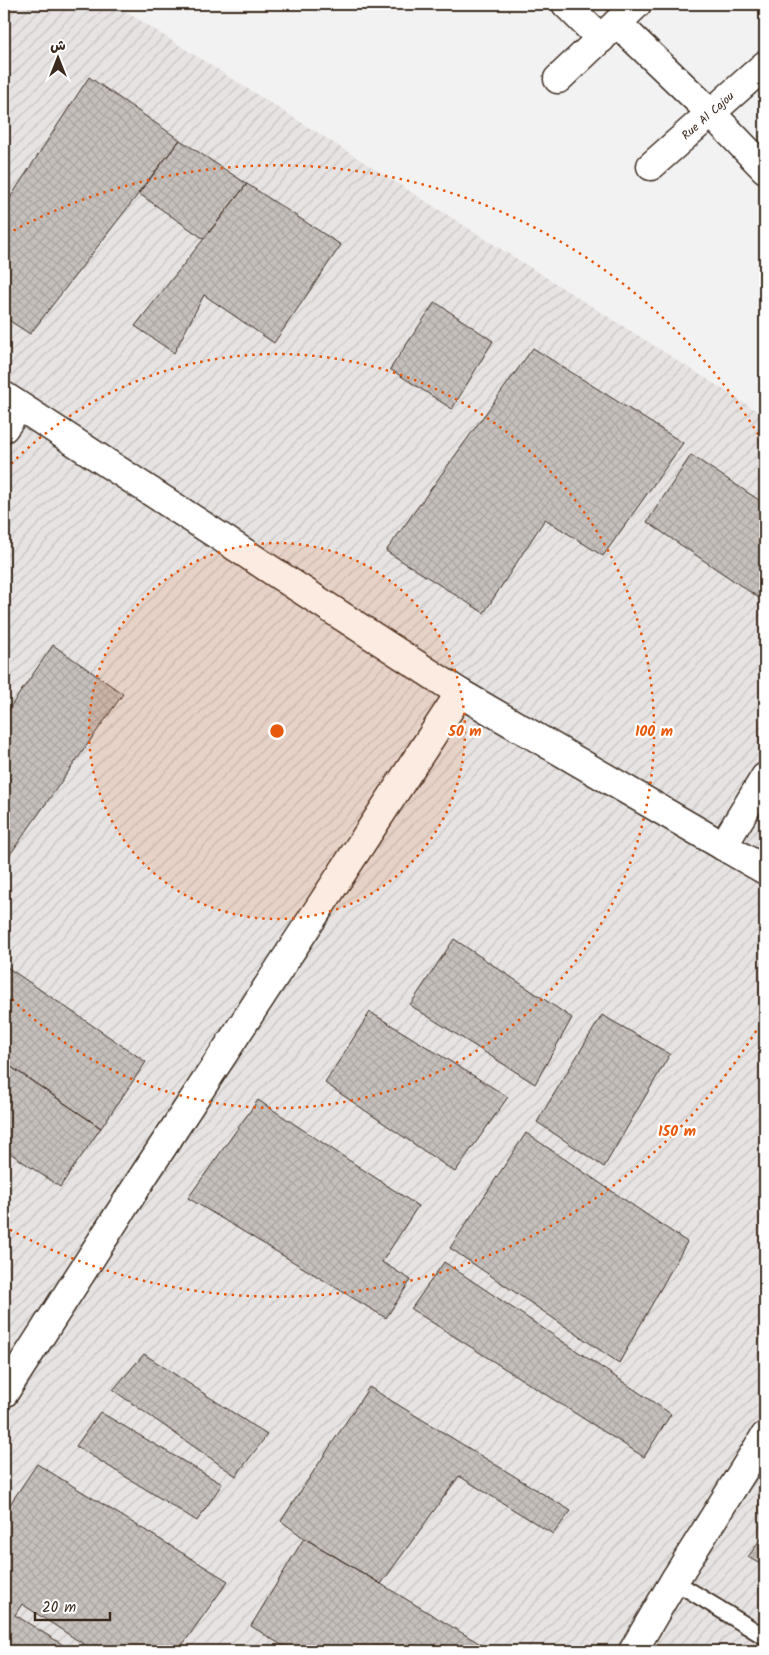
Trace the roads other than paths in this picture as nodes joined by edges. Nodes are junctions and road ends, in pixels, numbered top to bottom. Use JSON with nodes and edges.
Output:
{"nodes":[{"id":1,"x":566,"y":4,"type":"edge"},
{"id":2,"x":637,"y":4,"type":"edge"},
{"id":3,"x":609,"y":31,"type":"junction"},
{"id":4,"x":765,"y":65,"type":"edge"},
{"id":5,"x":558,"y":79,"type":"dead end"},
{"id":6,"x":711,"y":113,"type":"junction"},
{"id":7,"x":651,"y":166,"type":"dead end"},
{"id":8,"x":765,"y":169,"type":"edge"},
{"id":9,"x":9,"y":410,"type":"edge"},
{"id":10,"x":460,"y":693,"type":"junction"},
{"id":11,"x":765,"y":777,"type":"edge"},
{"id":12,"x":724,"y":846,"type":"junction"},
{"id":13,"x":765,"y":870,"type":"edge"},
{"id":14,"x":4,"y":1393,"type":"edge"},
{"id":15,"x":765,"y":1436,"type":"edge"},
{"id":16,"x":674,"y":1581,"type":"junction"},
{"id":17,"x":765,"y":1637,"type":"edge"},
{"id":18,"x":633,"y":1651,"type":"edge"}],
"edges":[{"from":1,"to":3,"type":"street"},
{"from":2,"to":3,"type":"street"},
{"from":3,"to":5,"type":"street"},
{"from":3,"to":6,"type":"street"},
{"from":4,"to":6,"type":"street","name":"Rue Al Cajou"},
{"from":6,"to":7,"type":"street","name":"Rue Al Cajou"},
{"from":6,"to":8,"type":"street"},
{"from":9,"to":10,"type":"street"},
{"from":10,"to":12,"type":"street"},
{"from":10,"to":14,"type":"street"},
{"from":11,"to":12,"type":"street"},
{"from":12,"to":13,"type":"street"},
{"from":15,"to":16,"type":"street"},
{"from":16,"to":17,"type":"lane"},
{"from":16,"to":18,"type":"street"}]}
